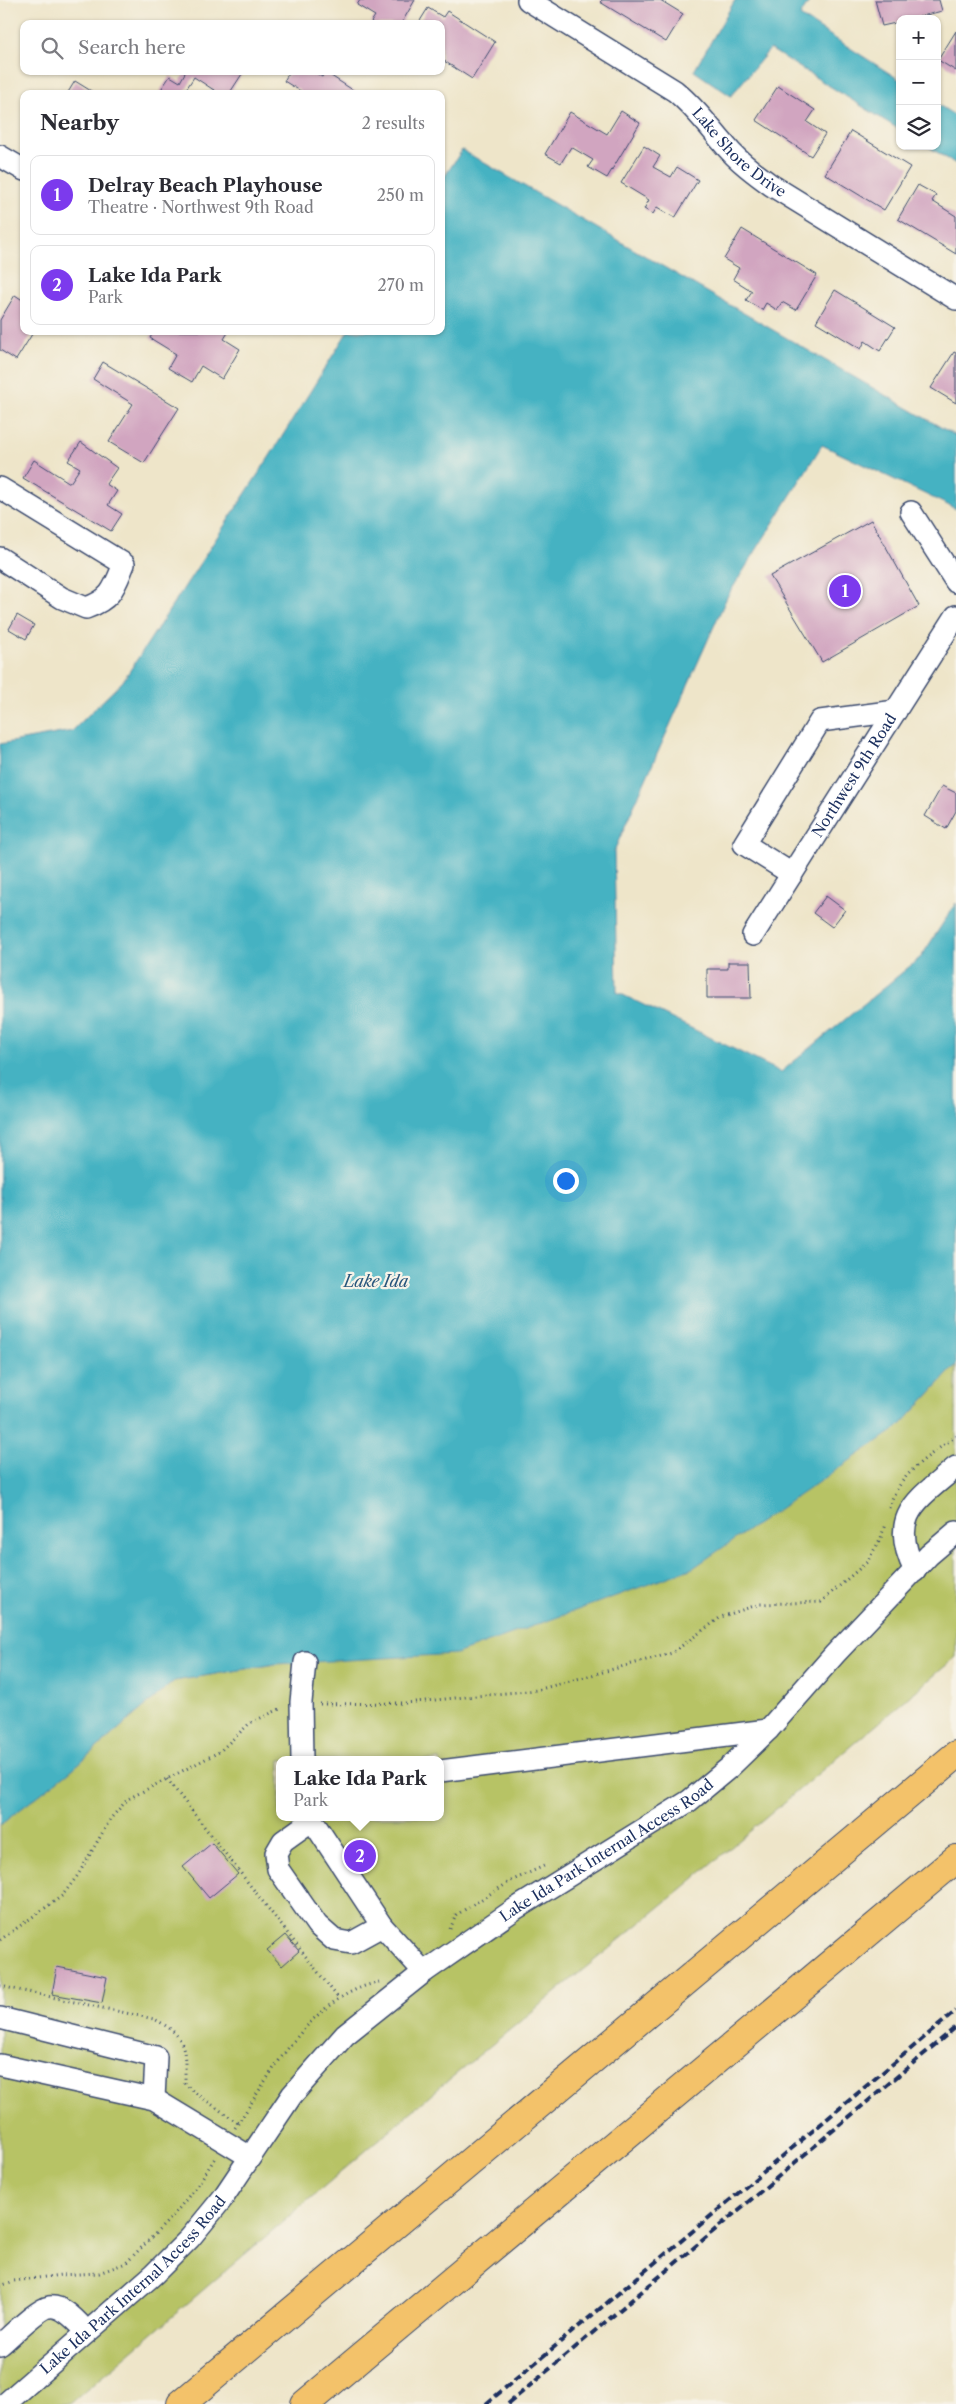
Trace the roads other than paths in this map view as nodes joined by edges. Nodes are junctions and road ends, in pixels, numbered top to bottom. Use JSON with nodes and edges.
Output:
{"nodes":[{"id":1,"x":540,"y":3,"type":"edge"},
{"id":2,"x":0,"y":156,"type":"edge"},
{"id":3,"x":20,"y":168,"type":"edge"},
{"id":4,"x":956,"y":299,"type":"edge"},
{"id":5,"x":0,"y":488,"type":"edge"},
{"id":6,"x":912,"y":512,"type":"dead end"},
{"id":7,"x":0,"y":558,"type":"edge"},
{"id":8,"x":956,"y":582,"type":"edge"},
{"id":9,"x":956,"y":616,"type":"edge"},
{"id":10,"x":896,"y":711,"type":"junction"},
{"id":11,"x":792,"y":874,"type":"junction"},
{"id":12,"x":753,"y":935,"type":"dead end"},
{"id":13,"x":956,"y":1467,"type":"edge"},
{"id":14,"x":956,"y":1532,"type":"edge"},
{"id":15,"x":915,"y":1571,"type":"junction"},
{"id":16,"x":305,"y":1662,"type":"dead end"},
{"id":17,"x":768,"y":1730,"type":"junction"},
{"id":18,"x":302,"y":1756,"type":"edge"},
{"id":19,"x":956,"y":1756,"type":"edge"},
{"id":20,"x":444,"y":1770,"type":"edge"},
{"id":21,"x":308,"y":1821,"type":"edge"},
{"id":22,"x":311,"y":1821,"type":"edge"},
{"id":23,"x":956,"y":1858,"type":"edge"},
{"id":24,"x":382,"y":1926,"type":"junction"},
{"id":25,"x":424,"y":1972,"type":"junction"},
{"id":26,"x":0,"y":2018,"type":"edge"},
{"id":27,"x":0,"y":2064,"type":"edge"},
{"id":28,"x":154,"y":2099,"type":"junction"},
{"id":29,"x":250,"y":2157,"type":"junction"},
{"id":30,"x":87,"y":2332,"type":"junction"},
{"id":31,"x":0,"y":2345,"type":"edge"},
{"id":32,"x":5,"y":2404,"type":"edge"},
{"id":33,"x":181,"y":2404,"type":"edge"},
{"id":34,"x":305,"y":2404,"type":"edge"}],
"edges":[{"from":1,"to":4,"type":"street","name":"Lake Shore Drive"},
{"from":2,"to":3,"type":"street"},
{"from":5,"to":7,"type":"street"},
{"from":6,"to":8,"type":"street"},
{"from":9,"to":10,"type":"street","name":"Northwest 9th Road"},
{"from":10,"to":11,"type":"street","name":"Northwest 9th Road"},
{"from":10,"to":11,"type":"street"},
{"from":11,"to":12,"type":"street","name":"Northwest 9th Road"},
{"from":13,"to":15,"type":"street"},
{"from":14,"to":15,"type":"street","name":"Lake Ida Park Internal Access Road"},
{"from":15,"to":17,"type":"street","name":"Lake Ida Park Internal Access Road"},
{"from":16,"to":18,"type":"street"},
{"from":17,"to":20,"type":"street"},
{"from":17,"to":25,"type":"street","name":"Lake Ida Park Internal Access Road"},
{"from":19,"to":33,"type":"highway"},
{"from":21,"to":24,"type":"street"},
{"from":22,"to":24,"type":"street"},
{"from":23,"to":34,"type":"highway"},
{"from":24,"to":25,"type":"street"},
{"from":25,"to":29,"type":"street","name":"Lake Ida Park Internal Access Road"},
{"from":26,"to":28,"type":"street"},
{"from":27,"to":28,"type":"street"},
{"from":28,"to":29,"type":"street"},
{"from":29,"to":30,"type":"street","name":"Lake Ida Park Internal Access Road"},
{"from":30,"to":31,"type":"street"},
{"from":30,"to":32,"type":"street","name":"Lake Ida Park Internal Access Road"}]}
